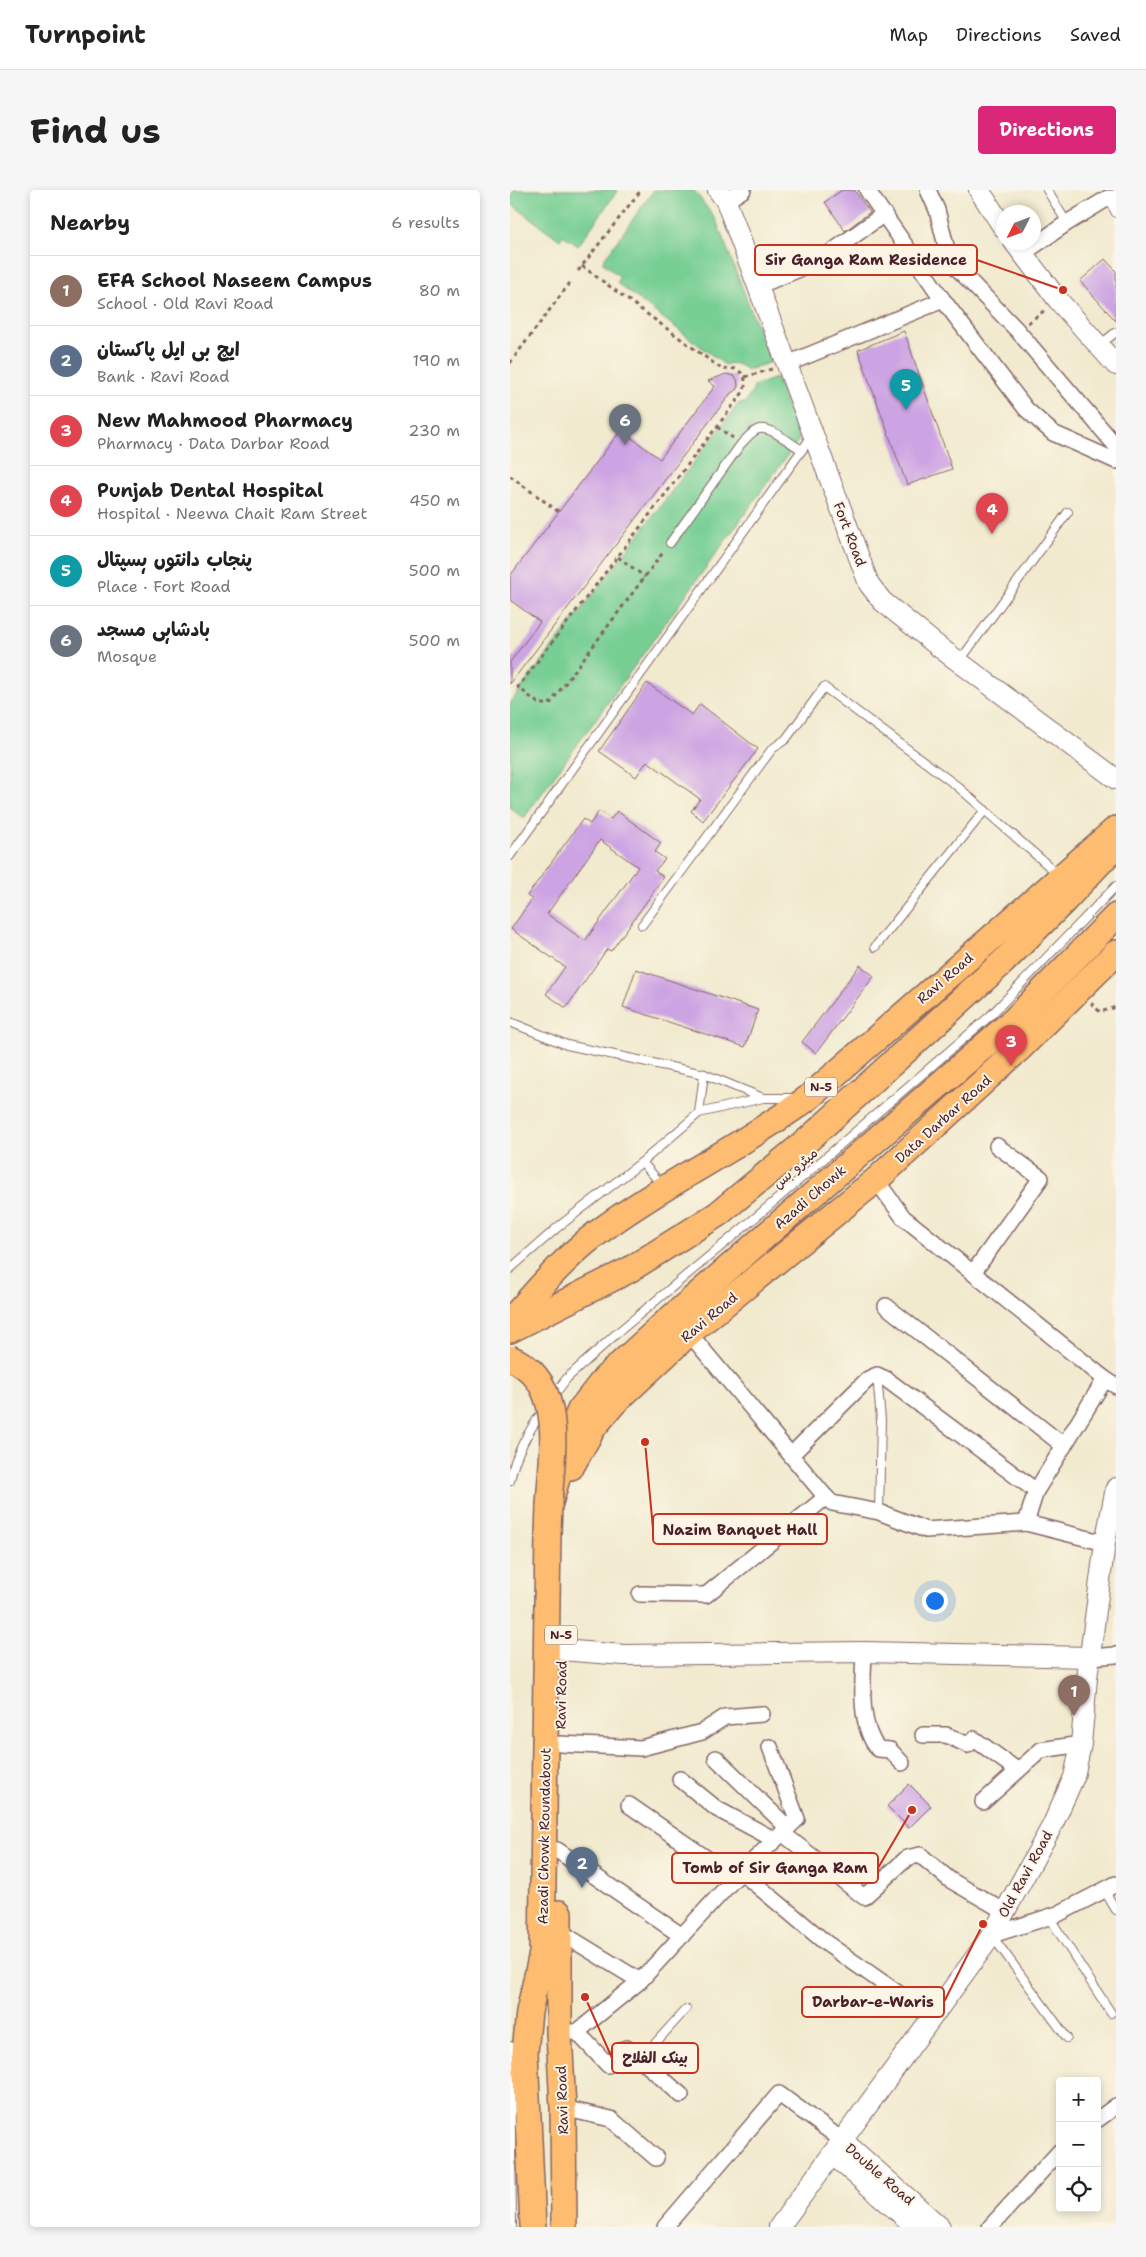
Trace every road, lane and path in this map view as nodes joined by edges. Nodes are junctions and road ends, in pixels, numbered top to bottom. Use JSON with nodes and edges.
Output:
{"nodes":[{"id":1,"x":641,"y":190,"type":"edge"},
{"id":2,"x":743,"y":190,"type":"edge"},
{"id":3,"x":867,"y":190,"type":"edge"},
{"id":4,"x":928,"y":190,"type":"edge"},
{"id":5,"x":979,"y":190,"type":"edge"},
{"id":6,"x":1047,"y":190,"type":"edge"},
{"id":7,"x":722,"y":196,"type":"edge"},
{"id":8,"x":1112,"y":198,"type":"edge"},
{"id":9,"x":1116,"y":213,"type":"edge"},
{"id":10,"x":884,"y":214,"type":"junction"},
{"id":11,"x":996,"y":215,"type":"edge"},
{"id":12,"x":1067,"y":223,"type":"junction"},
{"id":13,"x":1041,"y":236,"type":"edge"},
{"id":14,"x":1020,"y":250,"type":"edge"},
{"id":15,"x":582,"y":266,"type":"junction"},
{"id":16,"x":578,"y":271,"type":"dead end"},
{"id":17,"x":572,"y":280,"type":"dead end"},
{"id":18,"x":758,"y":286,"type":"junction"},
{"id":19,"x":944,"y":300,"type":"junction"},
{"id":20,"x":1058,"y":300,"type":"junction"},
{"id":21,"x":1017,"y":330,"type":"junction"},
{"id":22,"x":1116,"y":332,"type":"edge"},
{"id":23,"x":1099,"y":346,"type":"junction"},
{"id":24,"x":510,"y":364,"type":"edge"},
{"id":25,"x":787,"y":364,"type":"junction"},
{"id":26,"x":1116,"y":365,"type":"edge"},
{"id":27,"x":746,"y":377,"type":"junction"},
{"id":28,"x":717,"y":427,"type":"junction"},
{"id":29,"x":807,"y":442,"type":"junction"},
{"id":30,"x":741,"y":444,"type":"junction"},
{"id":31,"x":1116,"y":446,"type":"edge"},
{"id":32,"x":1116,"y":461,"type":"edge"},
{"id":33,"x":510,"y":476,"type":"edge"},
{"id":34,"x":558,"y":512,"type":"dead end"},
{"id":35,"x":1068,"y":512,"type":"dead end"},
{"id":36,"x":670,"y":543,"type":"joint"},
{"id":37,"x":618,"y":557,"type":"junction"},
{"id":38,"x":645,"y":577,"type":"junction"},
{"id":39,"x":959,"y":662,"type":"junction"},
{"id":40,"x":1116,"y":778,"type":"edge"},
{"id":41,"x":986,"y":810,"type":"junction"},
{"id":42,"x":1116,"y":829,"type":"edge"},
{"id":43,"x":1116,"y":845,"type":"edge"},
{"id":44,"x":510,"y":856,"type":"edge"},
{"id":45,"x":1060,"y":877,"type":"junction"},
{"id":46,"x":1116,"y":886,"type":"edge"},
{"id":47,"x":1116,"y":916,"type":"edge"},
{"id":48,"x":642,"y":926,"type":"dead end"},
{"id":49,"x":875,"y":947,"type":"dead end"},
{"id":50,"x":1116,"y":953,"type":"edge"},
{"id":51,"x":1078,"y":992,"type":"junction"},
{"id":52,"x":1116,"y":1007,"type":"edge"},
{"id":53,"x":510,"y":1022,"type":"edge"},
{"id":54,"x":704,"y":1074,"type":"junction"},
{"id":55,"x":763,"y":1098,"type":"junction"},
{"id":56,"x":808,"y":1098,"type":"junction"},
{"id":57,"x":699,"y":1113,"type":"junction"},
{"id":58,"x":998,"y":1146,"type":"dead end"},
{"id":59,"x":642,"y":1162,"type":"junction"},
{"id":60,"x":876,"y":1180,"type":"junction"},
{"id":61,"x":665,"y":1188,"type":"junction"},
{"id":62,"x":510,"y":1269,"type":"edge"},
{"id":63,"x":973,"y":1273,"type":"junction"},
{"id":64,"x":886,"y":1306,"type":"dead end"},
{"id":65,"x":510,"y":1322,"type":"edge"},
{"id":66,"x":510,"y":1330,"type":"edge"},
{"id":67,"x":689,"y":1333,"type":"junction"},
{"id":68,"x":510,"y":1358,"type":"edge"},
{"id":69,"x":877,"y":1376,"type":"junction"},
{"id":70,"x":1110,"y":1382,"type":"edge"},
{"id":71,"x":1064,"y":1446,"type":"junction"},
{"id":72,"x":791,"y":1455,"type":"junction"},
{"id":73,"x":510,"y":1481,"type":"edge"},
{"id":74,"x":1116,"y":1488,"type":"edge"},
{"id":75,"x":1036,"y":1491,"type":"junction"},
{"id":76,"x":826,"y":1497,"type":"junction"},
{"id":77,"x":549,"y":1506,"type":"junction"},
{"id":78,"x":879,"y":1512,"type":"junction"},
{"id":79,"x":1026,"y":1523,"type":"junction"},
{"id":80,"x":1105,"y":1543,"type":"junction"},
{"id":81,"x":640,"y":1594,"type":"dead end"},
{"id":82,"x":561,"y":1650,"type":"junction"},
{"id":83,"x":864,"y":1652,"type":"junction"},
{"id":84,"x":1116,"y":1655,"type":"edge"},
{"id":85,"x":1090,"y":1657,"type":"junction"},
{"id":86,"x":762,"y":1714,"type":"dead end"},
{"id":87,"x":923,"y":1735,"type":"dead end"},
{"id":88,"x":560,"y":1744,"type":"junction"},
{"id":89,"x":1082,"y":1744,"type":"junction"},
{"id":90,"x":770,"y":1747,"type":"dead end"},
{"id":91,"x":716,"y":1758,"type":"dead end"},
{"id":92,"x":902,"y":1763,"type":"dead end"},
{"id":93,"x":1017,"y":1770,"type":"junction"},
{"id":94,"x":680,"y":1779,"type":"dead end"},
{"id":95,"x":982,"y":1802,"type":"dead end"},
{"id":96,"x":629,"y":1805,"type":"dead end"},
{"id":97,"x":782,"y":1833,"type":"junction"},
{"id":98,"x":557,"y":1850,"type":"junction"},
{"id":99,"x":738,"y":1875,"type":"junction"},
{"id":100,"x":1110,"y":1887,"type":"edge"},
{"id":101,"x":1116,"y":1910,"type":"edge"},
{"id":102,"x":1004,"y":1911,"type":"junction"},
{"id":103,"x":1049,"y":1917,"type":"junction"},
{"id":104,"x":560,"y":1932,"type":"junction"},
{"id":105,"x":992,"y":1935,"type":"junction"},
{"id":106,"x":682,"y":1936,"type":"junction"},
{"id":107,"x":640,"y":1981,"type":"junction"},
{"id":108,"x":535,"y":1985,"type":"junction"},
{"id":109,"x":510,"y":2005,"type":"edge"},
{"id":110,"x":686,"y":2009,"type":"dead end"},
{"id":111,"x":1111,"y":2013,"type":"dead end"},
{"id":112,"x":932,"y":2017,"type":"junction"},
{"id":113,"x":568,"y":2032,"type":"junction"},
{"id":114,"x":1067,"y":2038,"type":"dead end"},
{"id":115,"x":510,"y":2046,"type":"edge"},
{"id":116,"x":641,"y":2059,"type":"junction"},
{"id":117,"x":681,"y":2095,"type":"dead end"},
{"id":118,"x":1116,"y":2106,"type":"edge"},
{"id":119,"x":563,"y":2108,"type":"junction"},
{"id":120,"x":1101,"y":2117,"type":"edge"},
{"id":121,"x":837,"y":2147,"type":"junction"},
{"id":122,"x":1056,"y":2155,"type":"edge"},
{"id":123,"x":656,"y":2158,"type":"dead end"},
{"id":124,"x":512,"y":2227,"type":"edge"},
{"id":125,"x":533,"y":2227,"type":"edge"},
{"id":126,"x":564,"y":2227,"type":"edge"},
{"id":127,"x":665,"y":2227,"type":"edge"},
{"id":128,"x":779,"y":2227,"type":"edge"},
{"id":129,"x":916,"y":2227,"type":"edge"},
{"id":130,"x":940,"y":2227,"type":"edge"},
{"id":131,"x":990,"y":2227,"type":"edge"}],
"edges":[{"from":1,"to":15,"type":"path"},
{"from":2,"to":7,"type":"street"},
{"from":3,"to":10,"type":"street"},
{"from":4,"to":21,"type":"street"},
{"from":5,"to":11,"type":"street"},
{"from":6,"to":12,"type":"lane"},
{"from":7,"to":18,"type":"street","name":"Fort Road"},
{"from":8,"to":9,"type":"lane"},
{"from":8,"to":12,"type":"street"},
{"from":10,"to":18,"type":"street"},
{"from":10,"to":19,"type":"street"},
{"from":12,"to":13,"type":"street"},
{"from":14,"to":20,"type":"street"},
{"from":15,"to":16,"type":"path"},
{"from":15,"to":27,"type":"path"},
{"from":17,"to":24,"type":"path"},
{"from":18,"to":25,"type":"street","name":"Fort Road"},
{"from":19,"to":25,"type":"street"},
{"from":19,"to":32,"type":"street"},
{"from":20,"to":21,"type":"path"},
{"from":20,"to":23,"type":"street"},
{"from":21,"to":31,"type":"street"},
{"from":22,"to":23,"type":"lane"},
{"from":23,"to":26,"type":"street"},
{"from":25,"to":27,"type":"path"},
{"from":25,"to":29,"type":"street","name":"Fort Road"},
{"from":27,"to":28,"type":"path"},
{"from":28,"to":30,"type":"path"},
{"from":28,"to":37,"type":"path"},
{"from":29,"to":30,"type":"lane"},
{"from":29,"to":39,"type":"street","name":"Fort Road"},
{"from":29,"to":44,"type":"lane"},
{"from":30,"to":36,"type":"lane"},
{"from":33,"to":34,"type":"path"},
{"from":35,"to":39,"type":"lane"},
{"from":36,"to":38,"type":"path"},
{"from":37,"to":38,"type":"path"},
{"from":37,"to":38,"type":"path"},
{"from":39,"to":40,"type":"street","name":"Fort Road"},
{"from":41,"to":45,"type":"lane"},
{"from":41,"to":48,"type":"lane"},
{"from":41,"to":49,"type":"lane"},
{"from":42,"to":45,"type":"main road","name":"Ravi Road","number":"N-5"},
{"from":43,"to":66,"type":"main road"},
{"from":45,"to":56,"type":"main road","name":"Ravi Road","number":"N-5"},
{"from":46,"to":73,"type":"lane","name":"میٹرو بس"},
{"from":47,"to":77,"type":"main road","name":"Azadi Chowk","bridge":true},
{"from":50,"to":51,"type":"main road","name":"Data Darbar Road","number":"N-5"},
{"from":51,"to":52,"type":"path"},
{"from":51,"to":60,"type":"main road","name":"Data Darbar Road","number":"N-5"},
{"from":53,"to":54,"type":"lane"},
{"from":54,"to":55,"type":"lane"},
{"from":54,"to":57,"type":"lane"},
{"from":55,"to":56,"type":"lane"},
{"from":55,"to":57,"type":"lane"},
{"from":56,"to":61,"type":"main road","name":"Ravi Road","number":"N-5"},
{"from":57,"to":59,"type":"lane"},
{"from":58,"to":63,"type":"street"},
{"from":59,"to":61,"type":"lane"},
{"from":59,"to":62,"type":"lane"},
{"from":60,"to":63,"type":"street"},
{"from":60,"to":67,"type":"main road","name":"Ravi Road","number":"N-5"},
{"from":61,"to":65,"type":"main road","name":"Ravi Road","number":"N-5"},
{"from":63,"to":70,"type":"street"},
{"from":64,"to":71,"type":"street"},
{"from":67,"to":72,"type":"street"},
{"from":67,"to":82,"type":"main road","name":"Ravi Road","number":"N-5"},
{"from":68,"to":77,"type":"main road","bridge":true},
{"from":69,"to":72,"type":"street"},
{"from":69,"to":75,"type":"street"},
{"from":69,"to":78,"type":"lane"},
{"from":70,"to":71,"type":"street"},
{"from":71,"to":75,"type":"street"},
{"from":72,"to":76,"type":"street"},
{"from":74,"to":80,"type":"street","name":"Old Ravi Road"},
{"from":75,"to":79,"type":"street"},
{"from":76,"to":78,"type":"street"},
{"from":76,"to":81,"type":"street"},
{"from":77,"to":108,"type":"main road","name":"Azadi Chowk Roundabout"},
{"from":78,"to":79,"type":"street"},
{"from":79,"to":80,"type":"street"},
{"from":80,"to":85,"type":"street","name":"Old Ravi Road"},
{"from":82,"to":83,"type":"street"},
{"from":82,"to":88,"type":"main road","name":"Ravi Road","number":"N-5"},
{"from":83,"to":85,"type":"street"},
{"from":83,"to":92,"type":"street"},
{"from":84,"to":85,"type":"street"},
{"from":85,"to":89,"type":"street","name":"Old Ravi Road"},
{"from":86,"to":88,"type":"street"},
{"from":87,"to":93,"type":"street"},
{"from":88,"to":98,"type":"main road","name":"Ravi Road","number":"N-5"},
{"from":89,"to":93,"type":"street"},
{"from":89,"to":102,"type":"street","name":"Old Ravi Road"},
{"from":90,"to":97,"type":"street"},
{"from":91,"to":97,"type":"street"},
{"from":93,"to":95,"type":"street"},
{"from":94,"to":97,"type":"street"},
{"from":96,"to":99,"type":"street"},
{"from":97,"to":99,"type":"street"},
{"from":97,"to":102,"type":"street"},
{"from":98,"to":104,"type":"main road","name":"Ravi Road","number":"N-5"},
{"from":98,"to":106,"type":"street"},
{"from":99,"to":106,"type":"street"},
{"from":99,"to":112,"type":"street"},
{"from":100,"to":101,"type":"lane"},
{"from":100,"to":103,"type":"street"},
{"from":102,"to":105,"type":"street","name":"Old Ravi Road"},
{"from":103,"to":105,"type":"street"},
{"from":103,"to":111,"type":"lane"},
{"from":104,"to":107,"type":"street"},
{"from":104,"to":113,"type":"main road","name":"Ravi Road","number":"N-5"},
{"from":105,"to":112,"type":"street","name":"Old Ravi Road"},
{"from":105,"to":114,"type":"lane"},
{"from":106,"to":107,"type":"street"},
{"from":107,"to":113,"type":"street"},
{"from":108,"to":109,"type":"main road"},
{"from":108,"to":125,"type":"main road","name":"Azadi Chowk Roundabout"},
{"from":110,"to":116,"type":"lane"},
{"from":112,"to":121,"type":"street","name":"Old Ravi Road"},
{"from":113,"to":116,"type":"street"},
{"from":113,"to":119,"type":"main road","name":"Ravi Road","number":"N-5"},
{"from":115,"to":124,"type":"lane"},
{"from":116,"to":117,"type":"street"},
{"from":118,"to":120,"type":"street"},
{"from":119,"to":123,"type":"street"},
{"from":119,"to":126,"type":"main road","name":"Ravi Road","number":"N-5"},
{"from":121,"to":127,"type":"street"},
{"from":121,"to":128,"type":"street","name":"Old Ravi Road"},
{"from":121,"to":129,"type":"street","name":"Double Road"},
{"from":121,"to":130,"type":"street","name":"Double Road"},
{"from":122,"to":131,"type":"street"}]}
